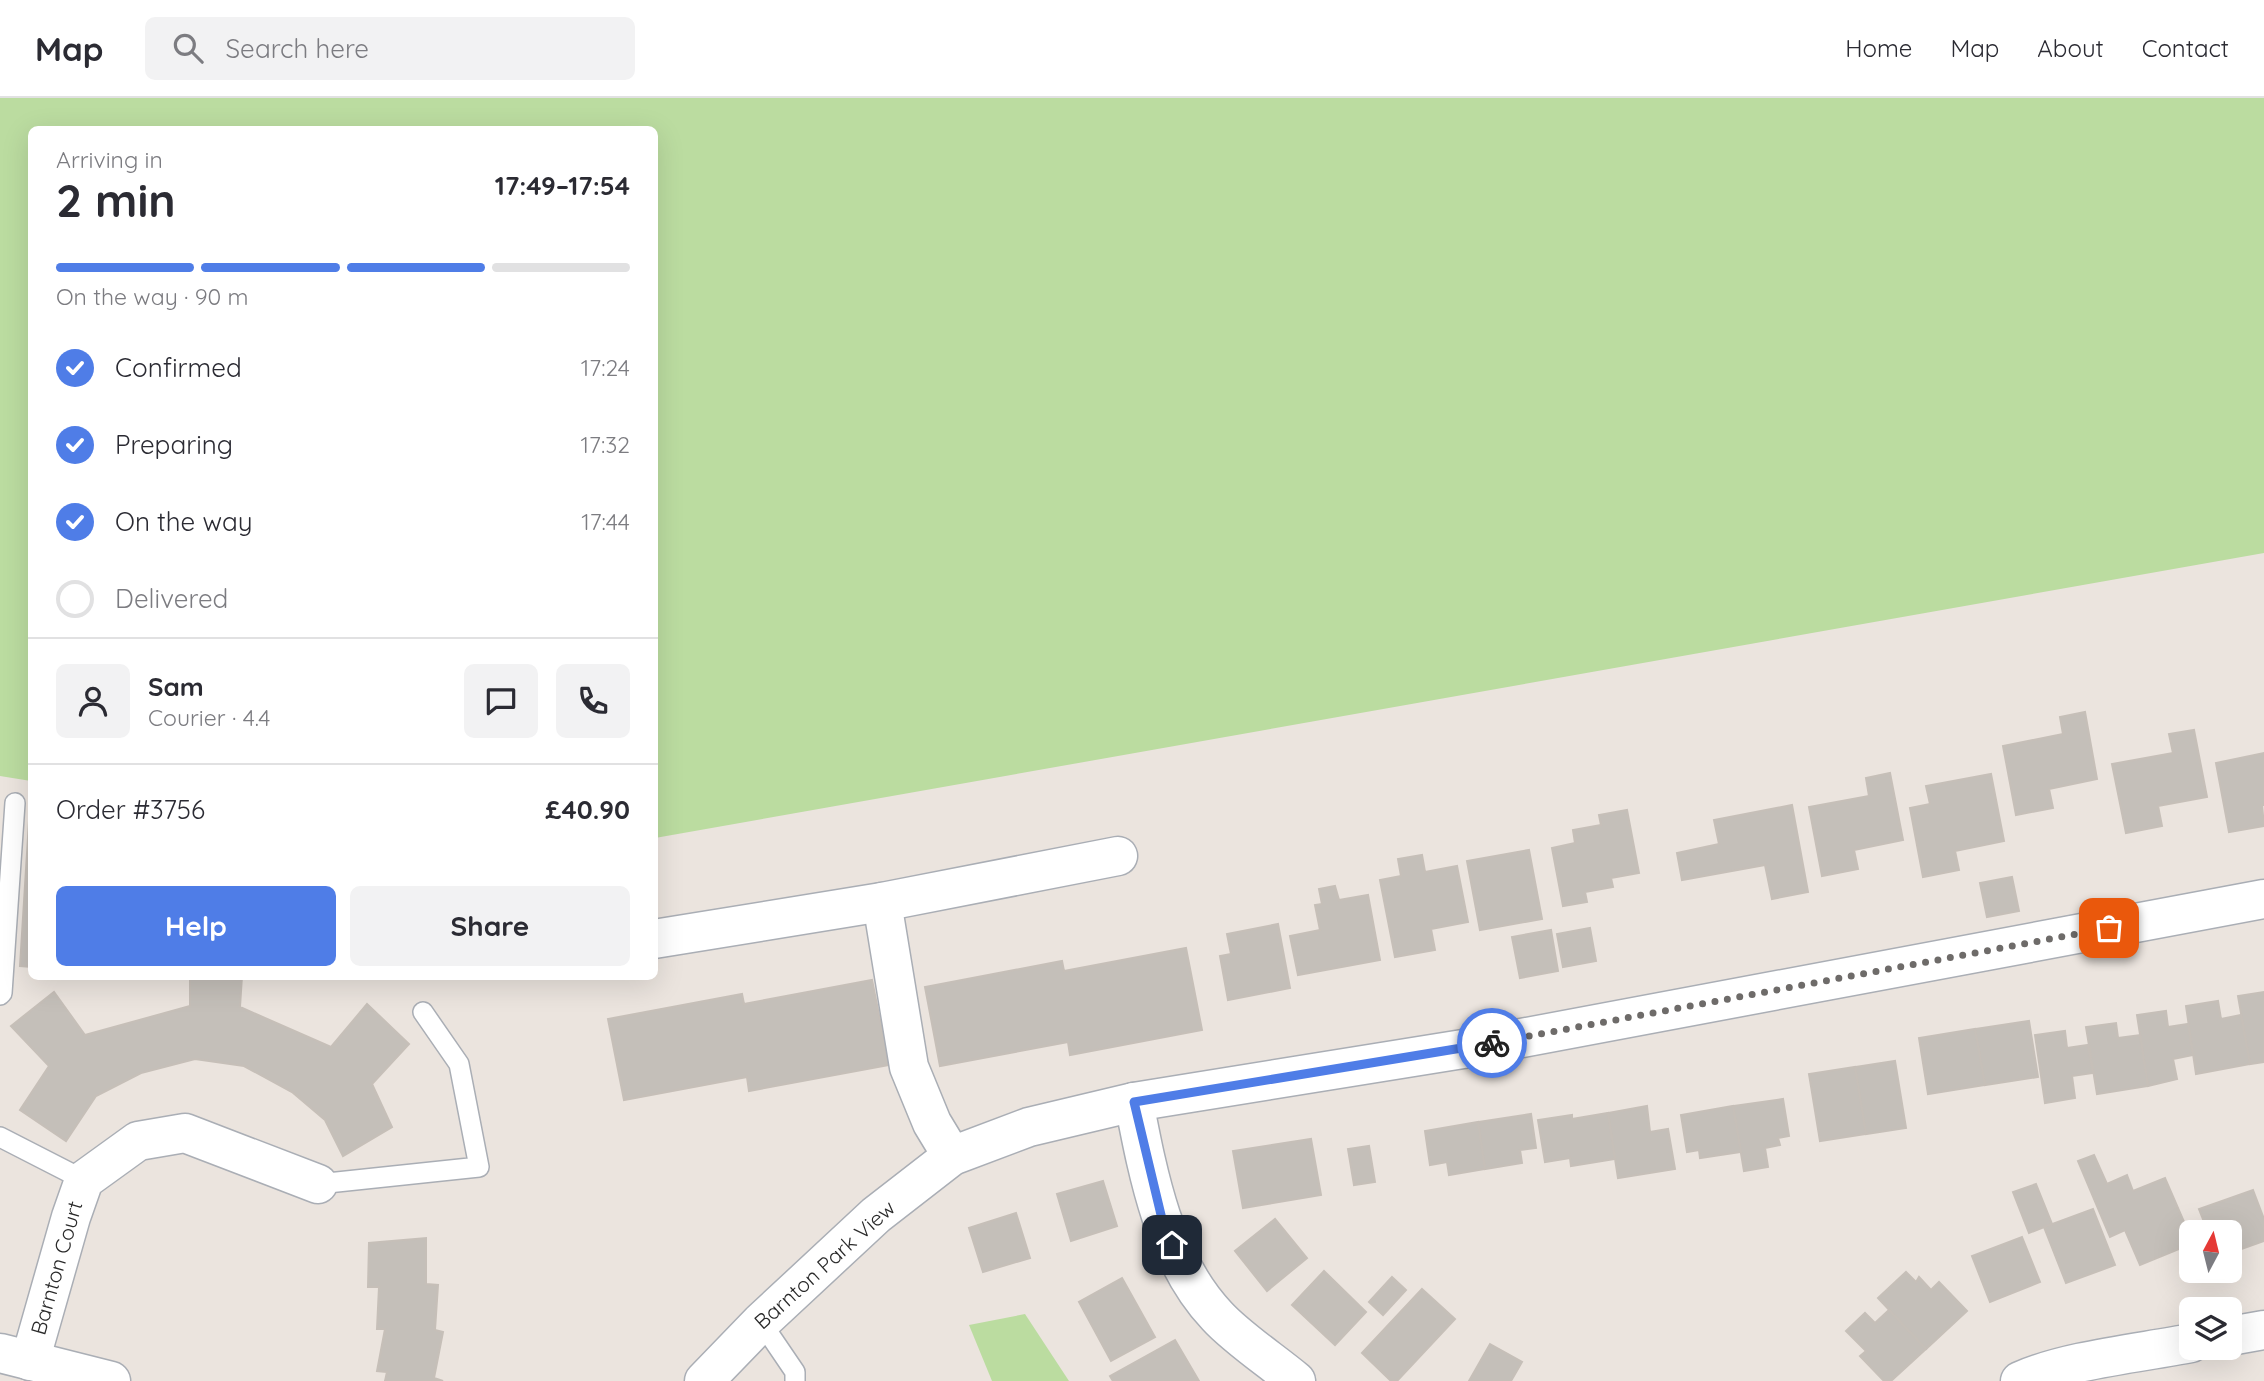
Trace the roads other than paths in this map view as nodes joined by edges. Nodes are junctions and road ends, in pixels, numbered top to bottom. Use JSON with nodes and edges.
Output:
{"nodes":[{"id":1,"x":15,"y":803,"type":"dead end"},
{"id":2,"x":1118,"y":856,"type":"dead end"},
{"id":3,"x":2264,"y":899,"type":"edge"},
{"id":4,"x":882,"y":902,"type":"junction"},
{"id":5,"x":658,"y":938,"type":"edge"},
{"id":6,"x":0,"y":995,"type":"edge"},
{"id":7,"x":423,"y":1012,"type":"dead end"},
{"id":8,"x":1134,"y":1102,"type":"junction"},
{"id":9,"x":0,"y":1137,"type":"edge"},
{"id":10,"x":952,"y":1156,"type":"junction"},
{"id":11,"x":84,"y":1180,"type":"junction"},
{"id":12,"x":318,"y":1184,"type":"joint"},
{"id":13,"x":761,"y":1322,"type":"junction"},
{"id":14,"x":2264,"y":1330,"type":"edge"},
{"id":15,"x":2242,"y":1334,"type":"edge"},
{"id":16,"x":2179,"y":1345,"type":"edge"},
{"id":17,"x":15,"y":1357,"type":"edge"},
{"id":18,"x":111,"y":1381,"type":"edge"},
{"id":19,"x":704,"y":1381,"type":"edge"},
{"id":20,"x":795,"y":1381,"type":"edge"},
{"id":21,"x":1296,"y":1381,"type":"edge"},
{"id":22,"x":2020,"y":1381,"type":"edge"}],
"edges":[{"from":1,"to":6,"type":"lane"},
{"from":2,"to":4,"type":"street"},
{"from":3,"to":8,"type":"street","name":"Barnton Park View"},
{"from":4,"to":5,"type":"street"},
{"from":4,"to":10,"type":"street"},
{"from":7,"to":12,"type":"lane"},
{"from":8,"to":10,"type":"street","name":"Barnton Park View"},
{"from":8,"to":21,"type":"street"},
{"from":9,"to":11,"type":"lane"},
{"from":10,"to":13,"type":"street","name":"Barnton Park View"},
{"from":11,"to":12,"type":"street","name":"Barnton Court"},
{"from":11,"to":17,"type":"street","name":"Barnton Court"},
{"from":13,"to":19,"type":"street","name":"Barnton Park View"},
{"from":13,"to":20,"type":"lane"},
{"from":14,"to":15,"type":"street"},
{"from":16,"to":22,"type":"street"},
{"from":17,"to":18,"type":"street"}]}
